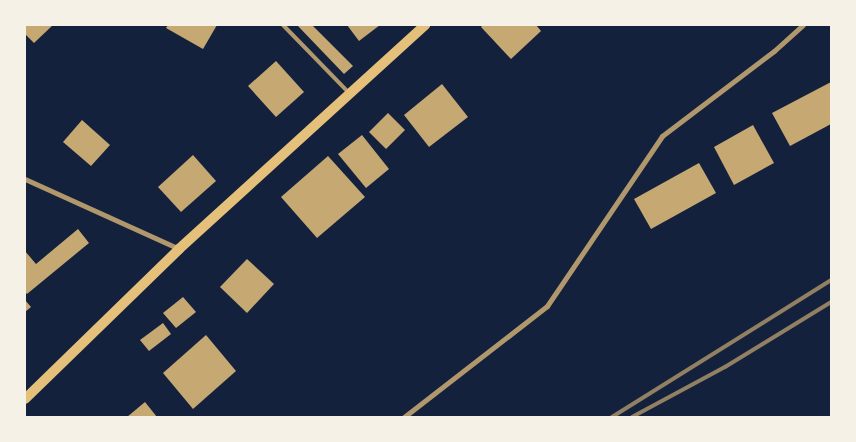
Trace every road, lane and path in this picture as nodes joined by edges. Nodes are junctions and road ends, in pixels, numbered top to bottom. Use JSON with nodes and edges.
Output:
{"nodes":[{"id":1,"x":283,"y":25,"type":"edge"},
{"id":2,"x":425,"y":25,"type":"edge"},
{"id":3,"x":803,"y":25,"type":"edge"},
{"id":4,"x":350,"y":94,"type":"junction"},
{"id":5,"x":25,"y":179,"type":"edge"},
{"id":6,"x":179,"y":249,"type":"junction"},
{"id":7,"x":25,"y":399,"type":"edge"},
{"id":8,"x":404,"y":417,"type":"edge"}],
"edges":[{"from":1,"to":4,"type":"lane"},
{"from":2,"to":4,"type":"main road"},
{"from":3,"to":8,"type":"street"},
{"from":4,"to":6,"type":"main road"},
{"from":5,"to":6,"type":"street"},
{"from":6,"to":7,"type":"main road"}]}
